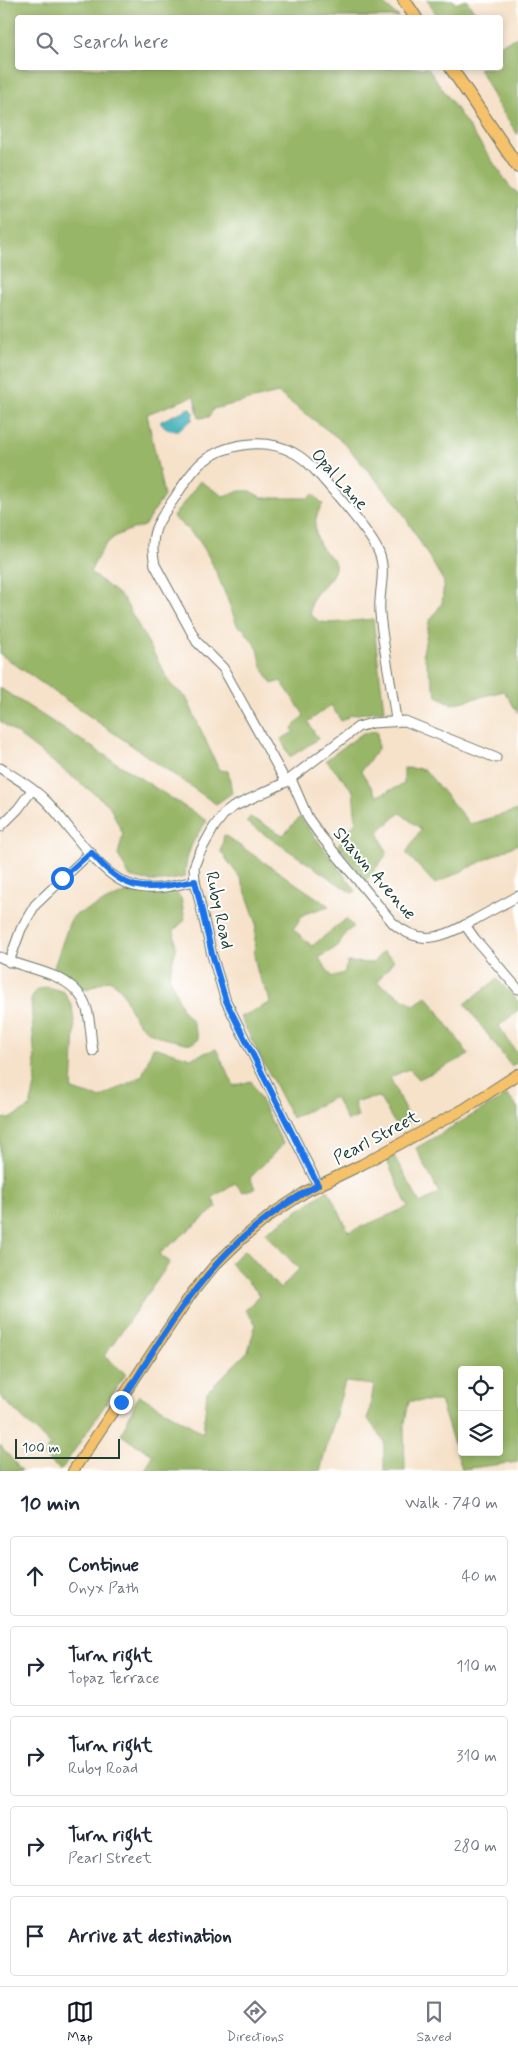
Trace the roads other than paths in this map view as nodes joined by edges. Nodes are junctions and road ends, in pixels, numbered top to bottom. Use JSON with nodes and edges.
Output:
{"nodes":[{"id":1,"x":404,"y":0,"type":"edge"},
{"id":2,"x":414,"y":15,"type":"edge"},
{"id":3,"x":452,"y":70,"type":"edge"},
{"id":4,"x":518,"y":167,"type":"edge"},
{"id":5,"x":396,"y":721,"type":"junction"},
{"id":6,"x":496,"y":758,"type":"dead end"},
{"id":7,"x":0,"y":768,"type":"edge"},
{"id":8,"x":288,"y":781,"type":"junction"},
{"id":9,"x":32,"y":790,"type":"junction"},
{"id":10,"x":0,"y":827,"type":"edge"},
{"id":11,"x":91,"y":852,"type":"junction"},
{"id":12,"x":195,"y":881,"type":"junction"},
{"id":13,"x":518,"y":896,"type":"edge"},
{"id":14,"x":465,"y":925,"type":"junction"},
{"id":15,"x":0,"y":957,"type":"edge"},
{"id":16,"x":9,"y":962,"type":"junction"},
{"id":17,"x":518,"y":989,"type":"edge"},
{"id":18,"x":93,"y":1051,"type":"dead end"},
{"id":19,"x":518,"y":1074,"type":"edge"},
{"id":20,"x":318,"y":1185,"type":"junction"},
{"id":21,"x":73,"y":1471,"type":"edge"}],
"edges":[{"from":1,"to":2,"type":"highway"},
{"from":3,"to":4,"type":"highway"},
{"from":5,"to":6,"type":"street","name":"Ruby Road"},
{"from":5,"to":8,"type":"street","name":"Ruby Road"},
{"from":5,"to":8,"type":"street","name":"Opal Lane"},
{"from":7,"to":9,"type":"street"},
{"from":8,"to":12,"type":"street","name":"Ruby Road"},
{"from":8,"to":14,"type":"street","name":"Shawn Avenue"},
{"from":9,"to":10,"type":"street"},
{"from":9,"to":11,"type":"street"},
{"from":11,"to":12,"type":"street"},
{"from":11,"to":16,"type":"street"},
{"from":12,"to":20,"type":"street","name":"Ruby Road"},
{"from":13,"to":14,"type":"street","name":"Shawn Avenue"},
{"from":14,"to":17,"type":"street"},
{"from":15,"to":16,"type":"street"},
{"from":16,"to":18,"type":"street"},
{"from":19,"to":20,"type":"main road","name":"Pearl Street"},
{"from":20,"to":21,"type":"main road","name":"Pearl Street"}]}
